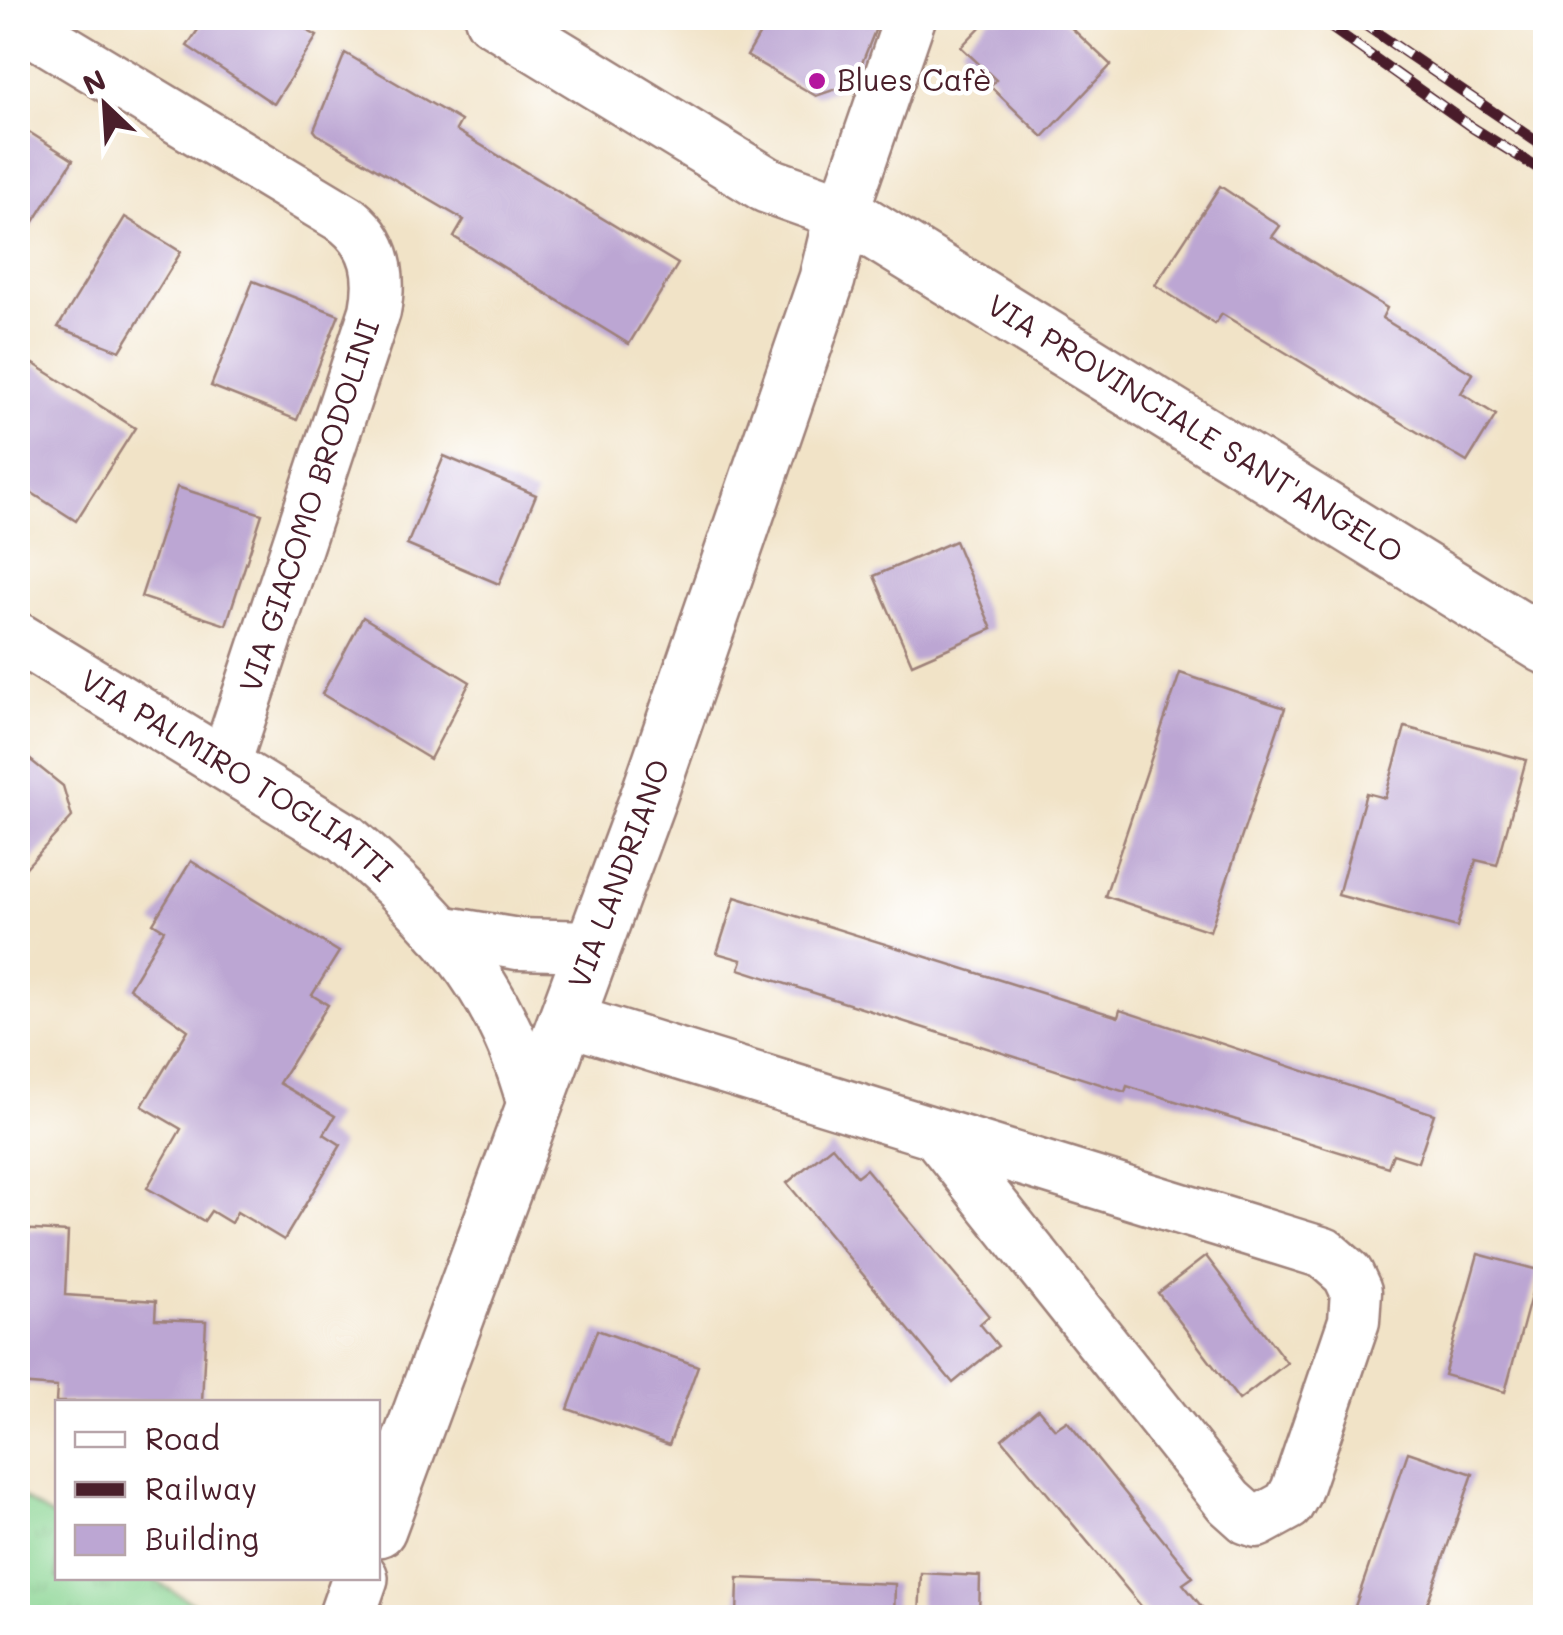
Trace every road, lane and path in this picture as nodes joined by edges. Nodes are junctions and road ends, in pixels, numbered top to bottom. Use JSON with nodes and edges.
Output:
{"nodes":[{"id":1,"x":493,"y":18,"type":"edge"},
{"id":2,"x":562,"y":18,"type":"edge"},
{"id":3,"x":910,"y":18,"type":"edge"},
{"id":4,"x":18,"y":22,"type":"edge"},
{"id":5,"x":842,"y":212,"type":"junction"},
{"id":6,"x":18,"y":638,"type":"edge"},
{"id":7,"x":1546,"y":646,"type":"edge"},
{"id":8,"x":225,"y":764,"type":"junction"},
{"id":9,"x":440,"y":931,"type":"junction"},
{"id":10,"x":592,"y":946,"type":"junction"},
{"id":11,"x":564,"y":1019,"type":"junction"},
{"id":12,"x":532,"y":1102,"type":"junction"},
{"id":13,"x":937,"y":1135,"type":"junction"},
{"id":14,"x":380,"y":1524,"type":"edge"},
{"id":15,"x":359,"y":1580,"type":"edge"},
{"id":16,"x":346,"y":1618,"type":"edge"}],
"edges":[{"from":1,"to":5,"type":"street"},
{"from":2,"to":5,"type":"street"},
{"from":3,"to":5,"type":"street"},
{"from":4,"to":8,"type":"street","name":"VIA GIACOMO BRODOLINI"},
{"from":5,"to":7,"type":"street","name":"VIA PROVINCIALE SANT'ANGELO"},
{"from":5,"to":10,"type":"street","name":"VIA LANDRIANO"},
{"from":6,"to":8,"type":"street","name":"VIA PALMIRO TOGLIATTI"},
{"from":8,"to":9,"type":"street","name":"VIA PALMIRO TOGLIATTI"},
{"from":9,"to":10,"type":"street"},
{"from":9,"to":12,"type":"street","name":"VIA PALMIRO TOGLIATTI"},
{"from":10,"to":11,"type":"street","name":"VIA LANDRIANO"},
{"from":11,"to":12,"type":"street","name":"VIA LANDRIANO"},
{"from":11,"to":13,"type":"street"},
{"from":12,"to":14,"type":"street","name":"VIA LANDRIANO"},
{"from":13,"to":13,"type":"street"},
{"from":15,"to":16,"type":"street"}]}
